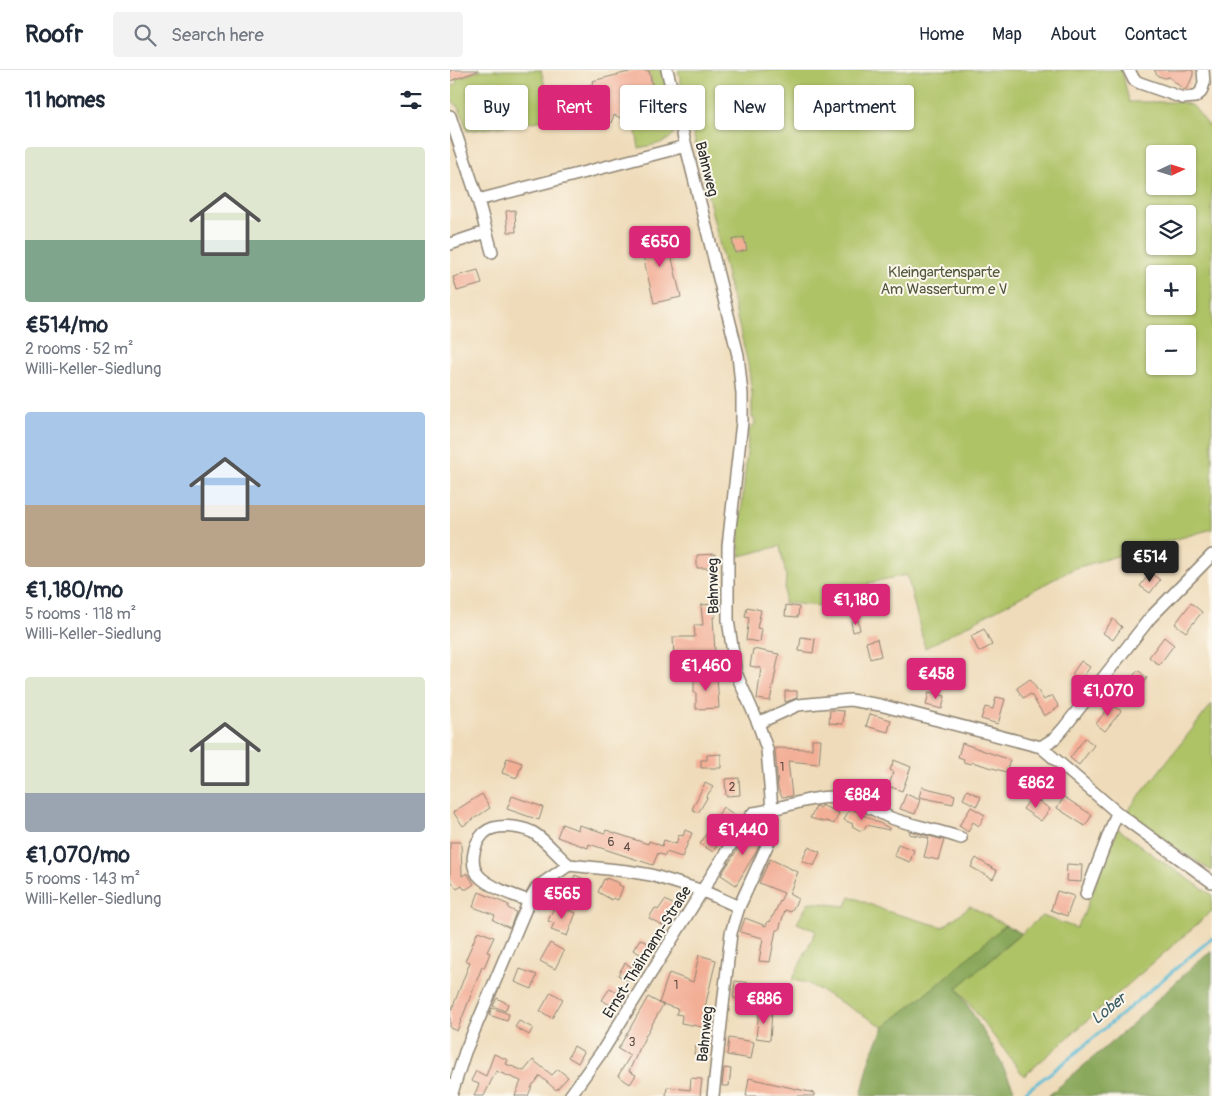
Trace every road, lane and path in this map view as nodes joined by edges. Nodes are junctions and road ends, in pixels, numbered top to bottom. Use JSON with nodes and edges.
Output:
{"nodes":[{"id":1,"x":667,"y":70,"type":"edge"},
{"id":2,"x":1129,"y":70,"type":"edge"},
{"id":3,"x":1203,"y":70,"type":"edge"},
{"id":4,"x":450,"y":116,"type":"edge"},
{"id":5,"x":686,"y":146,"type":"junction"},
{"id":6,"x":478,"y":200,"type":"junction"},
{"id":7,"x":486,"y":232,"type":"junction"},
{"id":8,"x":450,"y":244,"type":"edge"},
{"id":9,"x":492,"y":252,"type":"dead end"},
{"id":10,"x":1212,"y":556,"type":"edge"},
{"id":11,"x":758,"y":723,"type":"junction"},
{"id":12,"x":1041,"y":747,"type":"junction"},
{"id":13,"x":772,"y":810,"type":"junction"},
{"id":14,"x":1117,"y":813,"type":"junction"},
{"id":15,"x":961,"y":838,"type":"dead end"},
{"id":16,"x":569,"y":865,"type":"junction"},
{"id":17,"x":1212,"y":882,"type":"edge"},
{"id":18,"x":703,"y":891,"type":"junction"},
{"id":19,"x":1086,"y":894,"type":"dead end"},
{"id":20,"x":529,"y":901,"type":"junction"},
{"id":21,"x":739,"y":907,"type":"junction"},
{"id":22,"x":451,"y":1096,"type":"edge"},
{"id":23,"x":570,"y":1096,"type":"edge"},
{"id":24,"x":713,"y":1096,"type":"edge"}],
"edges":[{"from":1,"to":5,"type":"street","name":"Bahnweg"},
{"from":2,"to":3,"type":"street"},
{"from":4,"to":6,"type":"street"},
{"from":5,"to":6,"type":"street"},
{"from":5,"to":11,"type":"street","name":"Bahnweg"},
{"from":6,"to":7,"type":"street"},
{"from":7,"to":8,"type":"street"},
{"from":7,"to":9,"type":"street"},
{"from":10,"to":12,"type":"street"},
{"from":11,"to":12,"type":"street"},
{"from":11,"to":13,"type":"street","name":"Bahnweg"},
{"from":12,"to":14,"type":"street"},
{"from":13,"to":15,"type":"street","name":"Ernst-Thälmann-Straße"},
{"from":13,"to":18,"type":"street","name":"Ernst-Thälmann-Straße"},
{"from":13,"to":21,"type":"street","name":"Bahnweg"},
{"from":14,"to":17,"type":"street"},
{"from":14,"to":19,"type":"street"},
{"from":16,"to":18,"type":"street"},
{"from":16,"to":20,"type":"street"},
{"from":16,"to":20,"type":"street"},
{"from":18,"to":21,"type":"street"},
{"from":18,"to":23,"type":"street","name":"Ernst-Thälmann-Straße"},
{"from":20,"to":22,"type":"street"},
{"from":21,"to":24,"type":"street","name":"Bahnweg"}]}
